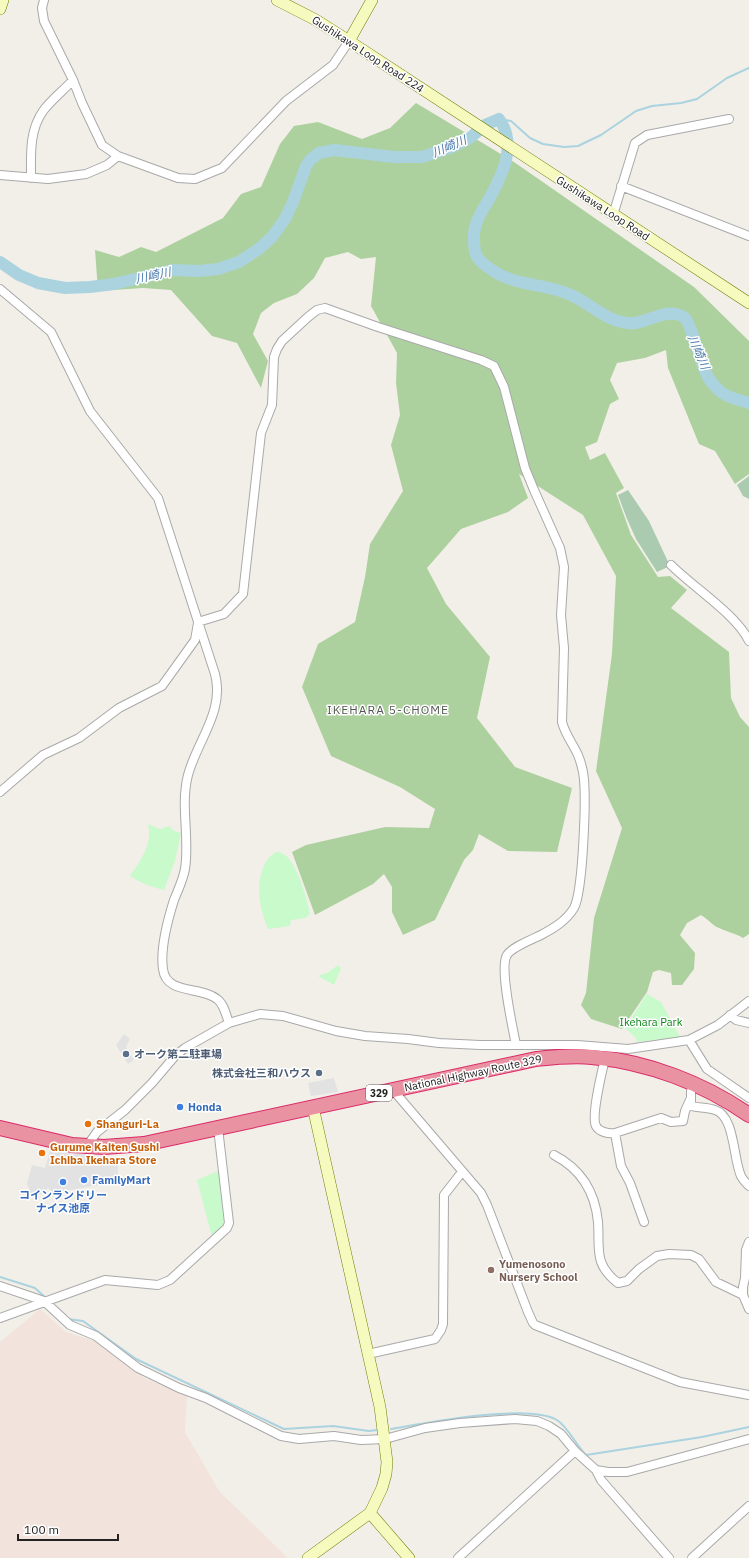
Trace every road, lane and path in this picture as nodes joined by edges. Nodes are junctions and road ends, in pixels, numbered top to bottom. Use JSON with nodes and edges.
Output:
{"nodes":[{"id":1,"x":3,"y":0,"type":"edge"},
{"id":2,"x":44,"y":0,"type":"edge"},
{"id":3,"x":277,"y":0,"type":"edge"},
{"id":4,"x":372,"y":0,"type":"edge"},
{"id":5,"x":0,"y":9,"type":"edge"},
{"id":6,"x":349,"y":41,"type":"junction"},
{"id":7,"x":73,"y":80,"type":"junction"},
{"id":8,"x":457,"y":111,"type":"joint"},
{"id":9,"x":729,"y":119,"type":"dead end"},
{"id":10,"x":118,"y":156,"type":"junction"},
{"id":11,"x":0,"y":175,"type":"edge"},
{"id":12,"x":31,"y":178,"type":"junction"},
{"id":13,"x":621,"y":186,"type":"junction"},
{"id":14,"x":613,"y":214,"type":"junction"},
{"id":15,"x":749,"y":236,"type":"edge"},
{"id":16,"x":0,"y":289,"type":"edge"},
{"id":17,"x":749,"y":304,"type":"edge"},
{"id":18,"x":672,"y":565,"type":"dead end"},
{"id":19,"x":198,"y":622,"type":"junction"},
{"id":20,"x":749,"y":641,"type":"edge"},
{"id":21,"x":0,"y":792,"type":"edge"},
{"id":22,"x":749,"y":1001,"type":"edge"},
{"id":23,"x":730,"y":1015,"type":"junction"},
{"id":24,"x":229,"y":1023,"type":"junction"},
{"id":25,"x":749,"y":1023,"type":"edge"},
{"id":26,"x":689,"y":1040,"type":"junction"},
{"id":27,"x":516,"y":1045,"type":"junction"},
{"id":28,"x":578,"y":1051,"type":"junction"},
{"id":29,"x":605,"y":1059,"type":"junction"},
{"id":30,"x":694,"y":1083,"type":"junction"},
{"id":31,"x":393,"y":1090,"type":"junction"},
{"id":32,"x":749,"y":1098,"type":"edge"},
{"id":33,"x":690,"y":1100,"type":"junction"},
{"id":34,"x":314,"y":1107,"type":"junction"},
{"id":35,"x":749,"y":1115,"type":"edge"},
{"id":36,"x":0,"y":1128,"type":"edge"},
{"id":37,"x":218,"y":1128,"type":"junction"},
{"id":38,"x":615,"y":1133,"type":"junction"},
{"id":39,"x":87,"y":1146,"type":"junction"},
{"id":40,"x":554,"y":1155,"type":"dead end"},
{"id":41,"x":462,"y":1172,"type":"junction"},
{"id":42,"x":749,"y":1186,"type":"edge"},
{"id":43,"x":644,"y":1222,"type":"dead end"},
{"id":44,"x":749,"y":1242,"type":"edge"},
{"id":45,"x":0,"y":1286,"type":"edge"},
{"id":46,"x":743,"y":1295,"type":"junction"},
{"id":47,"x":47,"y":1300,"type":"junction"},
{"id":48,"x":749,"y":1309,"type":"edge"},
{"id":49,"x":0,"y":1318,"type":"edge"},
{"id":50,"x":368,"y":1354,"type":"junction"},
{"id":51,"x":749,"y":1395,"type":"edge"},
{"id":52,"x":385,"y":1440,"type":"junction"},
{"id":53,"x":749,"y":1440,"type":"edge"},
{"id":54,"x":575,"y":1451,"type":"junction"},
{"id":55,"x":596,"y":1470,"type":"junction"},
{"id":56,"x":749,"y":1506,"type":"edge"},
{"id":57,"x":370,"y":1513,"type":"junction"},
{"id":58,"x":308,"y":1558,"type":"edge"},
{"id":59,"x":409,"y":1558,"type":"edge"},
{"id":60,"x":458,"y":1558,"type":"edge"},
{"id":61,"x":669,"y":1558,"type":"edge"},
{"id":62,"x":692,"y":1558,"type":"edge"}],
"edges":[{"from":1,"to":5,"type":"street"},
{"from":2,"to":7,"type":"street"},
{"from":3,"to":6,"type":"street","name":"Gushikawa Loop Road 224"},
{"from":4,"to":6,"type":"street"},
{"from":6,"to":8,"type":"street","name":"Gushikawa Loop Road 224"},
{"from":6,"to":10,"type":"street"},
{"from":7,"to":10,"type":"street"},
{"from":7,"to":12,"type":"street"},
{"from":8,"to":14,"type":"street","name":"Gushikawa Loop Road"},
{"from":9,"to":13,"type":"street"},
{"from":10,"to":12,"type":"street"},
{"from":11,"to":12,"type":"street"},
{"from":13,"to":14,"type":"street"},
{"from":13,"to":15,"type":"street"},
{"from":14,"to":17,"type":"street","name":"Gushikawa Loop Road"},
{"from":16,"to":19,"type":"street"},
{"from":18,"to":20,"type":"street"},
{"from":19,"to":21,"type":"street"},
{"from":19,"to":24,"type":"street"},
{"from":19,"to":27,"type":"street"},
{"from":22,"to":23,"type":"street"},
{"from":23,"to":25,"type":"street"},
{"from":23,"to":26,"type":"street"},
{"from":24,"to":27,"type":"street"},
{"from":24,"to":39,"type":"street"},
{"from":26,"to":28,"type":"street"},
{"from":26,"to":32,"type":"street"},
{"from":27,"to":28,"type":"street"},
{"from":28,"to":29,"type":"highway","name":"National Highway Route 329","number":"329"},
{"from":28,"to":31,"type":"highway","name":"National Highway Route 329","number":"329"},
{"from":29,"to":30,"type":"highway","name":"National Highway Route 329","number":"329"},
{"from":29,"to":38,"type":"street"},
{"from":30,"to":33,"type":"street"},
{"from":30,"to":35,"type":"highway","name":"National Highway Route 329","number":"329"},
{"from":31,"to":34,"type":"highway","name":"National Highway Route 329","number":"329"},
{"from":31,"to":41,"type":"street"},
{"from":33,"to":38,"type":"street"},
{"from":33,"to":42,"type":"street"},
{"from":34,"to":37,"type":"highway","name":"National Highway Route 329","number":"329"},
{"from":34,"to":50,"type":"street"},
{"from":36,"to":39,"type":"highway","name":"National Highway Route 329","number":"329"},
{"from":37,"to":39,"type":"highway","name":"National Highway Route 329","number":"329"},
{"from":37,"to":47,"type":"street"},
{"from":38,"to":43,"type":"street"},
{"from":40,"to":46,"type":"street"},
{"from":41,"to":50,"type":"street"},
{"from":41,"to":51,"type":"street"},
{"from":44,"to":46,"type":"street"},
{"from":45,"to":47,"type":"street"},
{"from":46,"to":48,"type":"street"},
{"from":47,"to":49,"type":"street"},
{"from":47,"to":52,"type":"street"},
{"from":50,"to":52,"type":"street"},
{"from":52,"to":54,"type":"street"},
{"from":52,"to":57,"type":"street"},
{"from":53,"to":55,"type":"street"},
{"from":54,"to":55,"type":"street"},
{"from":54,"to":60,"type":"street"},
{"from":55,"to":61,"type":"street"},
{"from":56,"to":62,"type":"street"},
{"from":57,"to":58,"type":"street"},
{"from":57,"to":59,"type":"street"}]}
